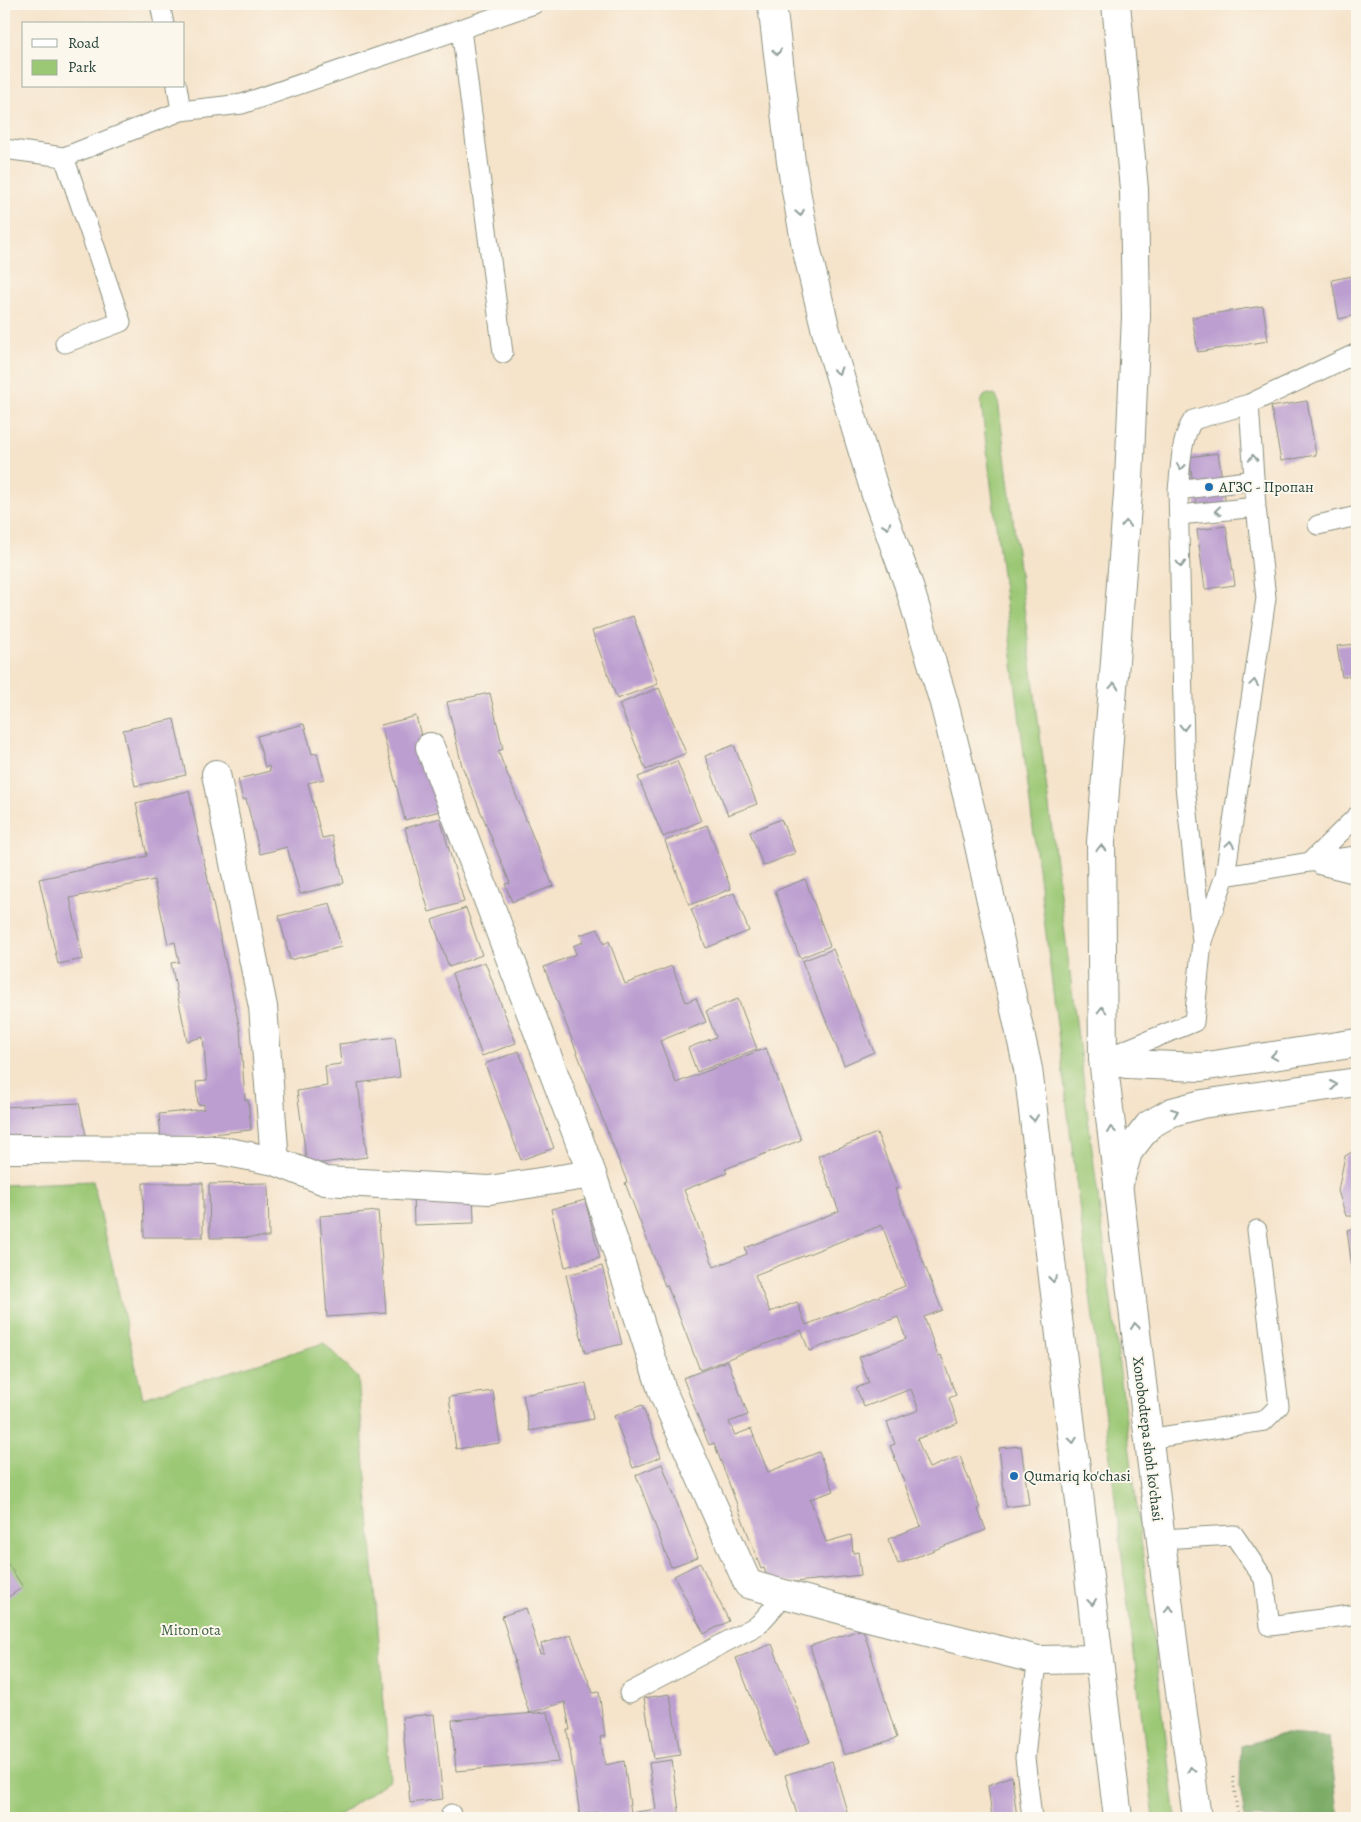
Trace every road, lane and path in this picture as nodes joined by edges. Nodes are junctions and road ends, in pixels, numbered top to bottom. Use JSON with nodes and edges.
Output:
{"nodes":[{"id":1,"x":160,"y":4,"type":"edge"},
{"id":2,"x":534,"y":4,"type":"edge"},
{"id":3,"x":772,"y":4,"type":"edge"},
{"id":4,"x":1116,"y":4,"type":"edge"},
{"id":5,"x":164,"y":22,"type":"edge"},
{"id":6,"x":461,"y":28,"type":"junction"},
{"id":7,"x":176,"y":88,"type":"edge"},
{"id":8,"x":182,"y":111,"type":"junction"},
{"id":9,"x":4,"y":149,"type":"edge"},
{"id":10,"x":64,"y":157,"type":"junction"},
{"id":11,"x":65,"y":343,"type":"dead end"},
{"id":12,"x":503,"y":353,"type":"dead end"},
{"id":13,"x":1357,"y":353,"type":"edge"},
{"id":14,"x":1249,"y":404,"type":"junction"},
{"id":15,"x":1254,"y":480,"type":"junction"},
{"id":16,"x":1178,"y":490,"type":"junction"},
{"id":17,"x":1256,"y":507,"type":"junction"},
{"id":18,"x":1180,"y":515,"type":"junction"},
{"id":19,"x":1357,"y":516,"type":"edge"},
{"id":20,"x":1318,"y":525,"type":"dead end"},
{"id":21,"x":430,"y":747,"type":"dead end"},
{"id":22,"x":216,"y":774,"type":"dead end"},
{"id":23,"x":1357,"y":816,"type":"edge"},
{"id":24,"x":1357,"y":829,"type":"edge"},
{"id":25,"x":1357,"y":845,"type":"edge"},
{"id":26,"x":1357,"y":856,"type":"edge"},
{"id":27,"x":1310,"y":862,"type":"junction"},
{"id":28,"x":1357,"y":868,"type":"edge"},
{"id":29,"x":1357,"y":874,"type":"edge"},
{"id":30,"x":1225,"y":876,"type":"junction"},
{"id":31,"x":1202,"y":941,"type":"junction"},
{"id":32,"x":1357,"y":1043,"type":"edge"},
{"id":33,"x":1103,"y":1059,"type":"junction"},
{"id":34,"x":1357,"y":1082,"type":"edge"},
{"id":35,"x":4,"y":1149,"type":"edge"},
{"id":36,"x":274,"y":1161,"type":"junction"},
{"id":37,"x":592,"y":1174,"type":"junction"},
{"id":38,"x":1118,"y":1189,"type":"junction"},
{"id":39,"x":1257,"y":1230,"type":"dead end"},
{"id":40,"x":1148,"y":1439,"type":"junction"},
{"id":41,"x":1161,"y":1539,"type":"junction"},
{"id":42,"x":786,"y":1594,"type":"junction"},
{"id":43,"x":1351,"y":1615,"type":"dead end"},
{"id":44,"x":1099,"y":1659,"type":"junction"},
{"id":45,"x":1038,"y":1660,"type":"junction"},
{"id":46,"x":629,"y":1693,"type":"dead end"},
{"id":47,"x":1233,"y":1777,"type":"dead end"},
{"id":48,"x":1032,"y":1818,"type":"edge"},
{"id":49,"x":1118,"y":1818,"type":"edge"},
{"id":50,"x":1197,"y":1818,"type":"edge"},
{"id":51,"x":1238,"y":1818,"type":"edge"}],
"edges":[{"from":1,"to":5,"type":"lane"},
{"from":2,"to":6,"type":"lane"},
{"from":3,"to":44,"type":"main road","one_way":true},
{"from":33,"to":4,"type":"main road","name":"Xonobodtepa shoh ko'chasi","one_way":true},
{"from":6,"to":8,"type":"lane"},
{"from":6,"to":12,"type":"lane"},
{"from":7,"to":8,"type":"lane"},
{"from":8,"to":10,"type":"lane"},
{"from":9,"to":10,"type":"lane"},
{"from":10,"to":11,"type":"lane"},
{"from":13,"to":14,"type":"lane"},
{"from":15,"to":14,"type":"lane","one_way":true},
{"from":14,"to":16,"type":"lane","one_way":true},
{"from":15,"to":16,"type":"lane"},
{"from":15,"to":17,"type":"lane"},
{"from":16,"to":18,"type":"lane"},
{"from":17,"to":18,"type":"lane","one_way":true},
{"from":30,"to":17,"type":"lane","one_way":true},
{"from":18,"to":31,"type":"lane","one_way":true},
{"from":19,"to":20,"type":"lane"},
{"from":21,"to":37,"type":"main road"},
{"from":22,"to":36,"type":"main road"},
{"from":23,"to":27,"type":"lane"},
{"from":24,"to":27,"type":"lane"},
{"from":25,"to":27,"type":"lane"},
{"from":26,"to":27,"type":"lane"},
{"from":27,"to":28,"type":"lane"},
{"from":27,"to":29,"type":"lane"},
{"from":27,"to":30,"type":"lane"},
{"from":30,"to":31,"type":"lane"},
{"from":31,"to":33,"type":"lane"},
{"from":32,"to":33,"type":"main road","one_way":true},
{"from":38,"to":33,"type":"main road","name":"Xonobodtepa shoh ko'chasi","one_way":true},
{"from":38,"to":34,"type":"main road","one_way":true},
{"from":35,"to":36,"type":"main road"},
{"from":36,"to":37,"type":"main road"},
{"from":37,"to":42,"type":"main road"},
{"from":40,"to":38,"type":"main road","name":"Xonobodtepa shoh ko'chasi","one_way":true},
{"from":39,"to":40,"type":"lane"},
{"from":40,"to":41,"type":"main road","name":"Xonobodtepa shoh ko'chasi"},
{"from":41,"to":43,"type":"lane"},
{"from":50,"to":41,"type":"main road","name":"Xonobodtepa shoh ko'chasi","one_way":true},
{"from":42,"to":45,"type":"main road"},
{"from":42,"to":46,"type":"lane"},
{"from":44,"to":45,"type":"main road"},
{"from":44,"to":49,"type":"main road"},
{"from":45,"to":48,"type":"lane"},
{"from":47,"to":51,"type":"path"}]}
